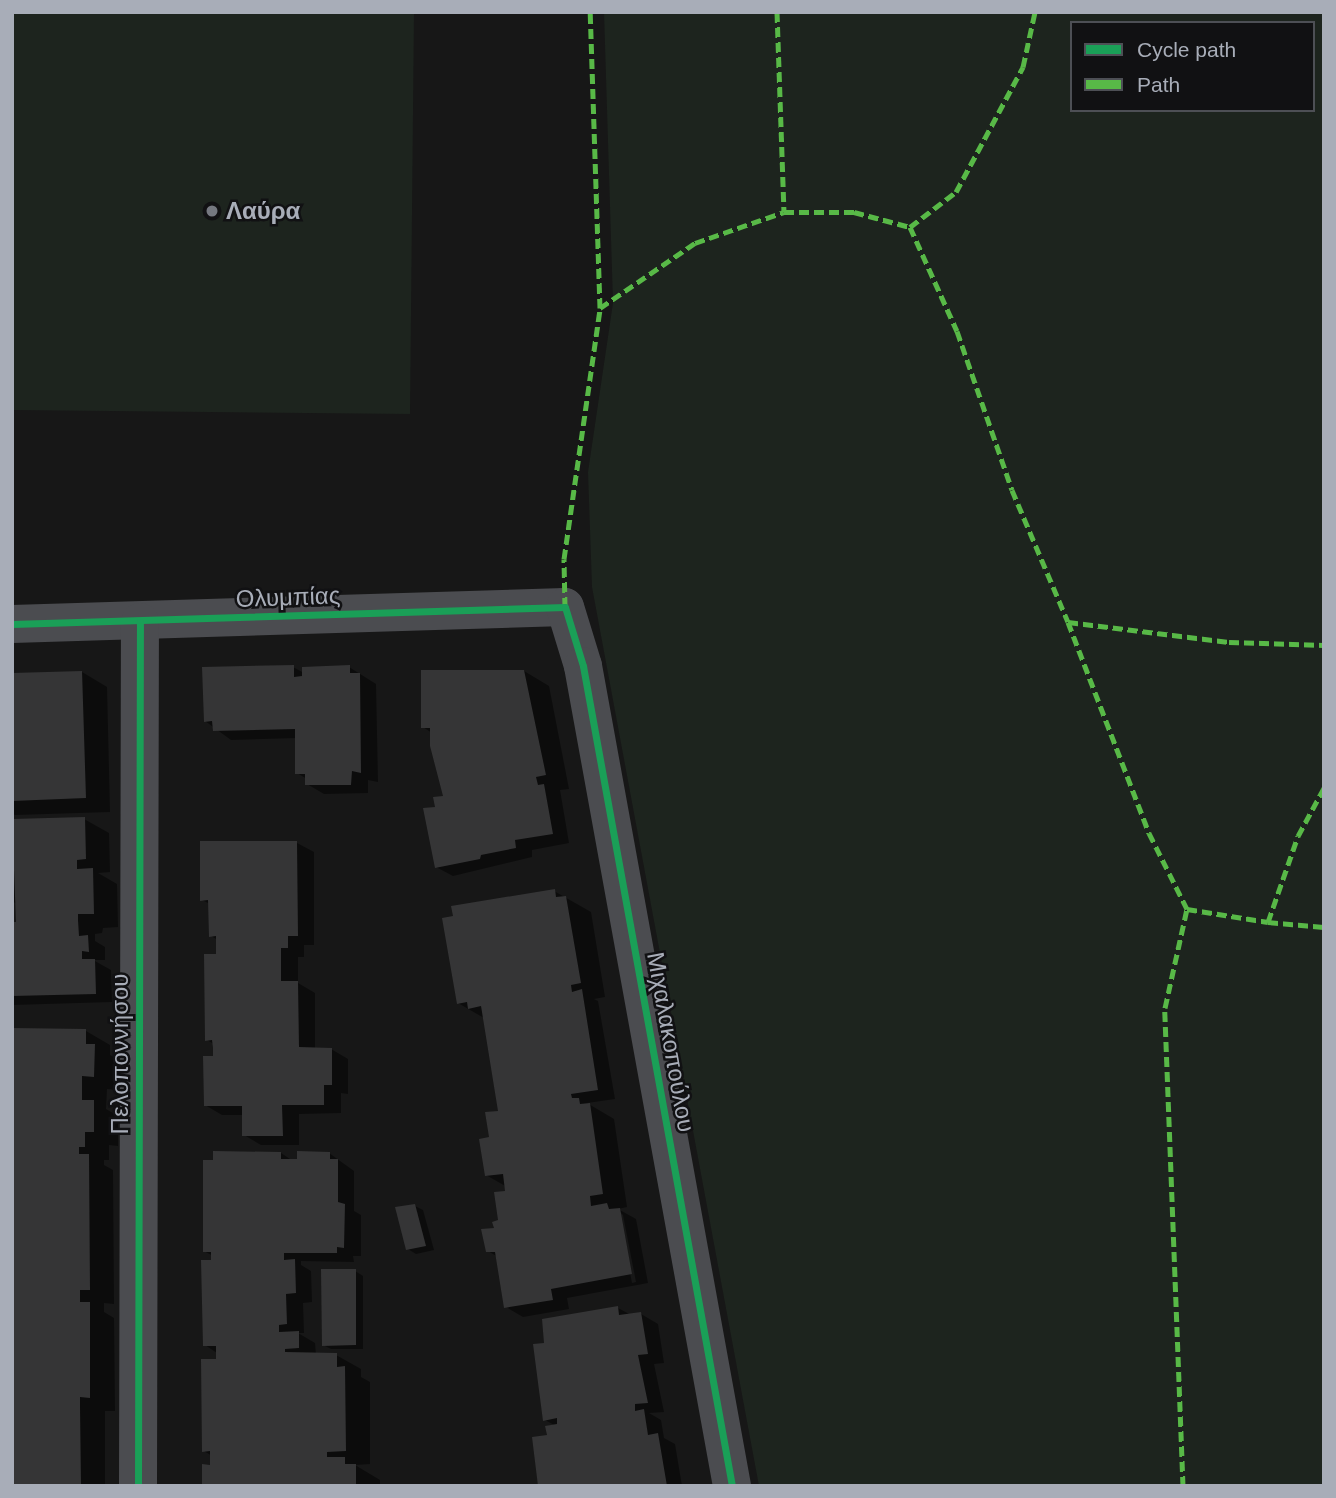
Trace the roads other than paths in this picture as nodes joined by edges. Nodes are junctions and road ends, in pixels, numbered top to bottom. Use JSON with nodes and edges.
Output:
{"nodes":[{"id":1,"x":565,"y":607,"type":"joint"},
{"id":2,"x":140,"y":622,"type":"junction"},
{"id":3,"x":12,"y":624,"type":"edge"},
{"id":4,"x":138,"y":1486,"type":"edge"},
{"id":5,"x":732,"y":1486,"type":"edge"}],
"edges":[{"from":1,"to":2,"type":"street","name":"Ολυμπίας"},
{"from":1,"to":5,"type":"street","name":"Μιχαλακοπούλου"},
{"from":2,"to":3,"type":"street","name":"Ολυμπίας"},
{"from":2,"to":4,"type":"street","name":"Πελοποννήσου"}]}
